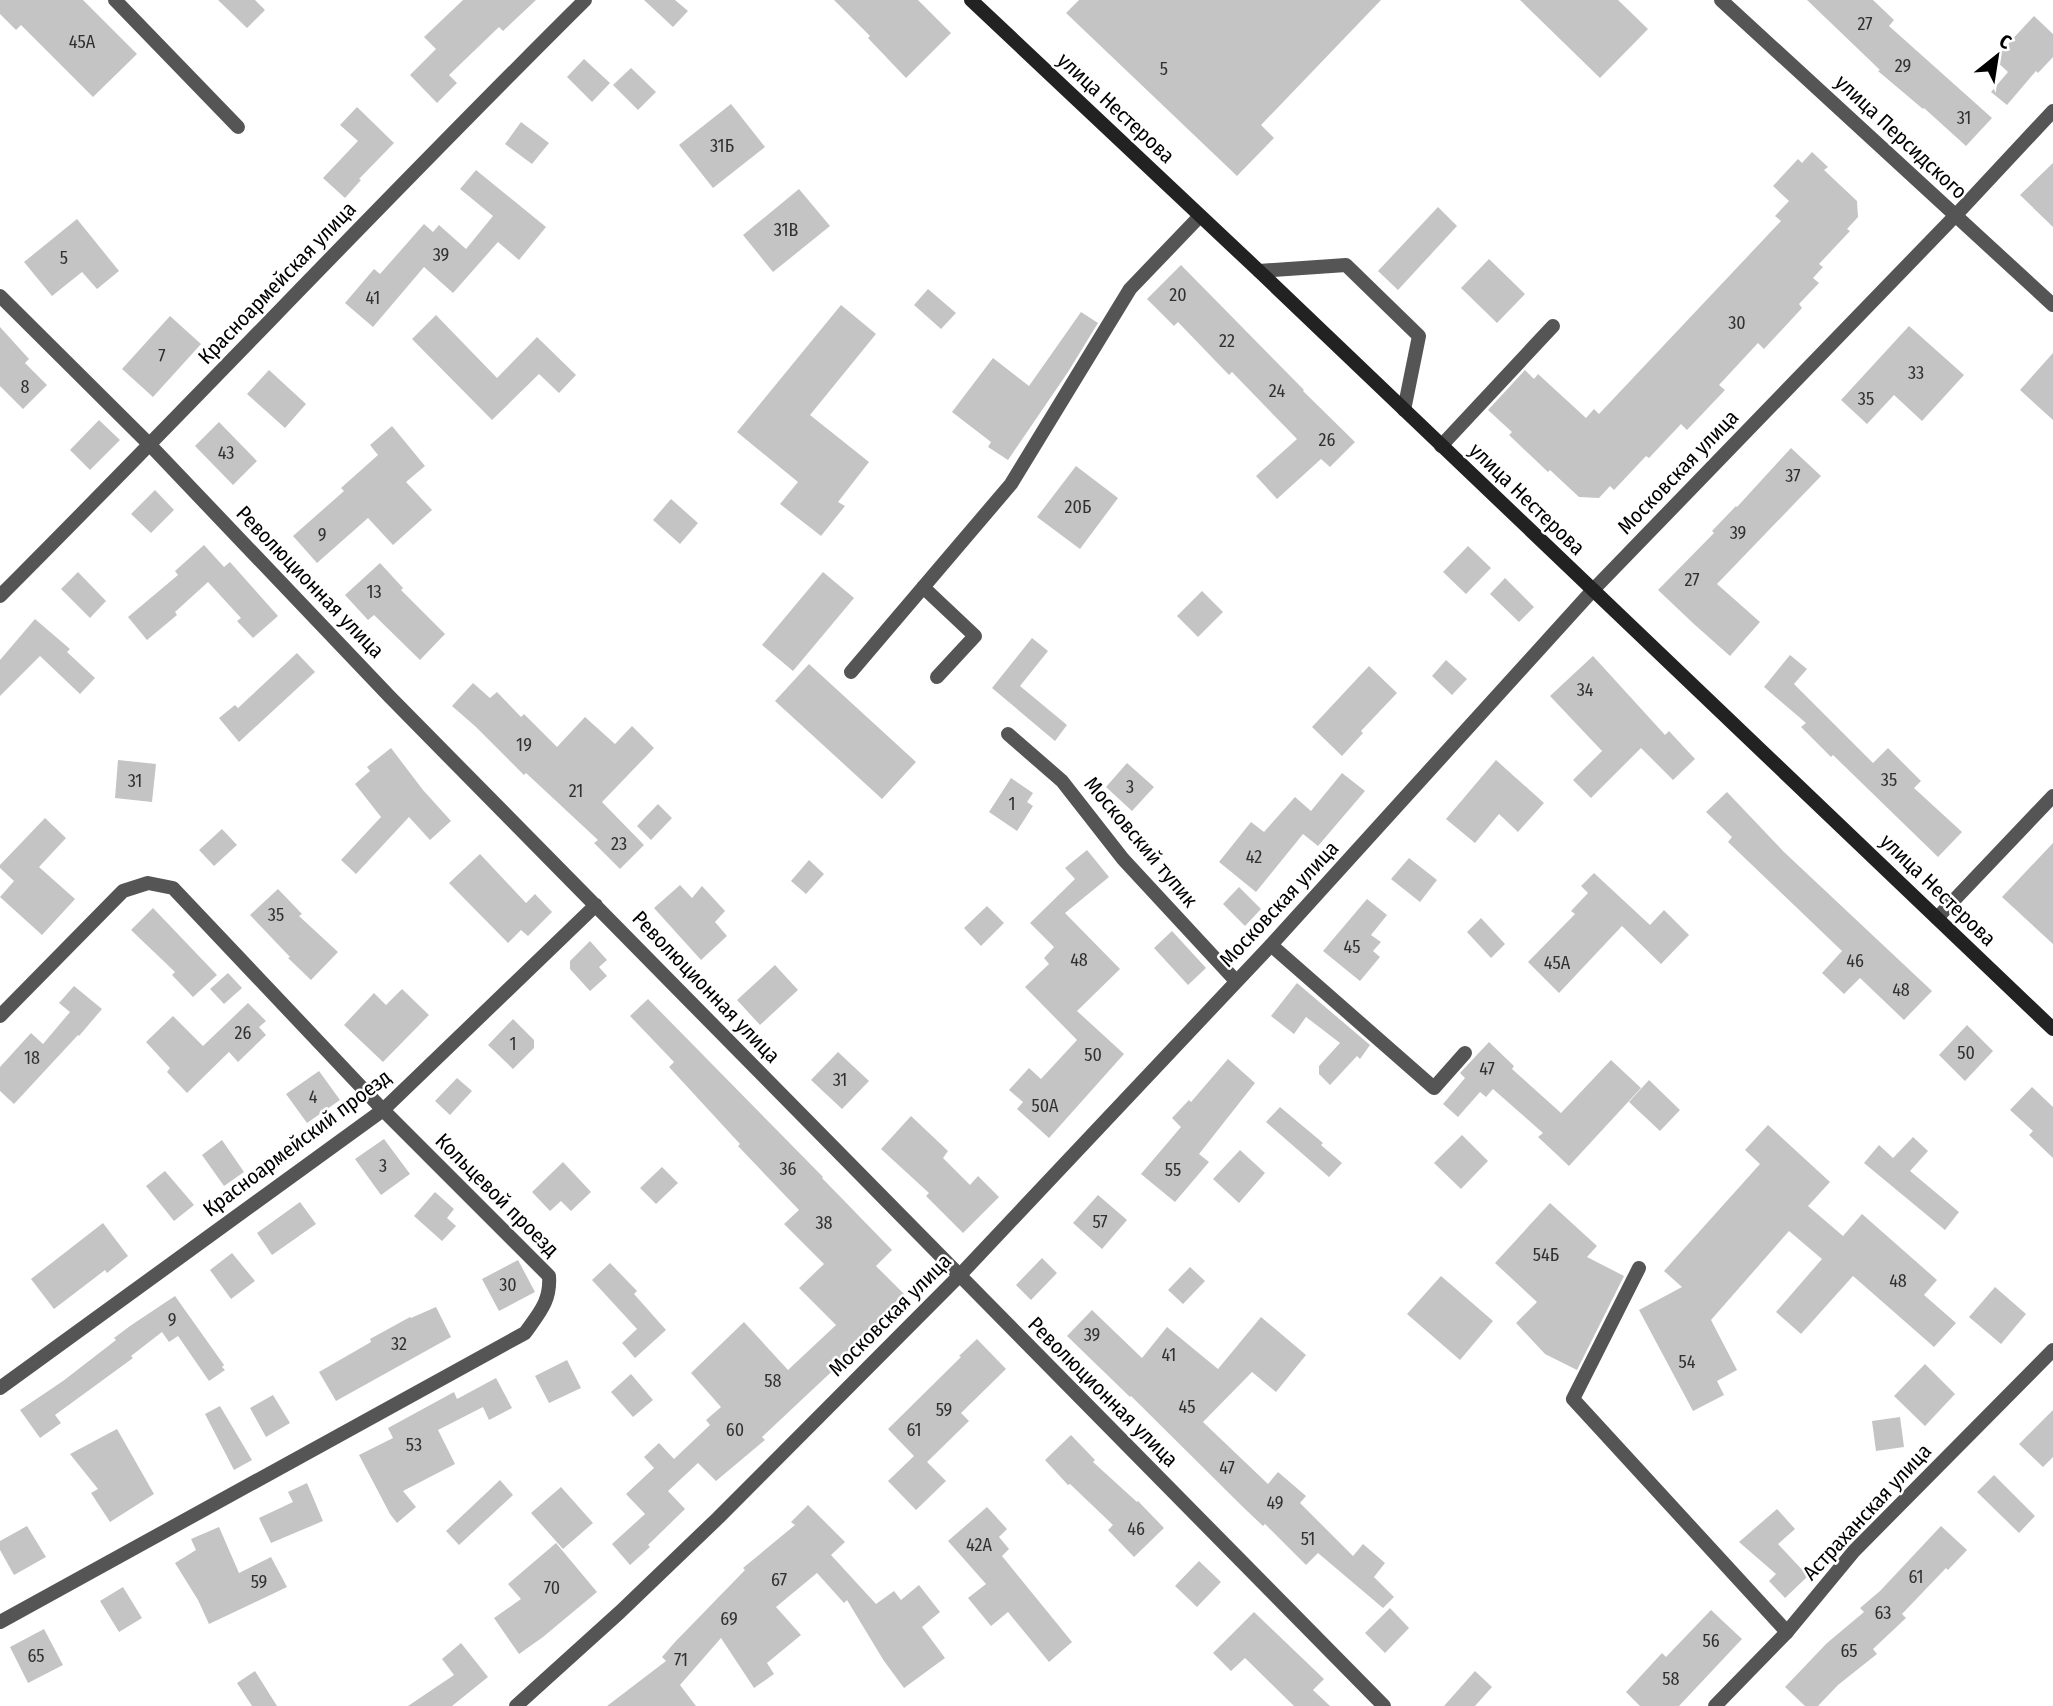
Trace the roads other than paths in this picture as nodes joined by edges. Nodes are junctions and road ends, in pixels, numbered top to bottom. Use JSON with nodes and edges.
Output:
{"nodes":[{"id":1,"x":115,"y":0,"type":"edge"},
{"id":2,"x":585,"y":0,"type":"edge"},
{"id":3,"x":971,"y":0,"type":"edge"},
{"id":4,"x":1721,"y":0,"type":"edge"},
{"id":5,"x":2053,"y":111,"type":"edge"},
{"id":6,"x":238,"y":127,"type":"dead end"},
{"id":7,"x":1200,"y":216,"type":"junction"},
{"id":8,"x":1955,"y":216,"type":"junction"},
{"id":9,"x":1259,"y":271,"type":"junction"},
{"id":10,"x":0,"y":296,"type":"edge"},
{"id":11,"x":2053,"y":305,"type":"edge"},
{"id":12,"x":1553,"y":326,"type":"dead end"},
{"id":13,"x":1404,"y":410,"type":"junction"},
{"id":14,"x":150,"y":445,"type":"junction"},
{"id":15,"x":1441,"y":446,"type":"junction"},
{"id":16,"x":923,"y":587,"type":"junction"},
{"id":17,"x":1593,"y":590,"type":"junction"},
{"id":18,"x":0,"y":596,"type":"edge"},
{"id":19,"x":851,"y":671,"type":"dead end"},
{"id":20,"x":937,"y":677,"type":"dead end"},
{"id":21,"x":1008,"y":734,"type":"dead end"},
{"id":22,"x":2053,"y":796,"type":"edge"},
{"id":23,"x":596,"y":905,"type":"junction"},
{"id":24,"x":1937,"y":918,"type":"junction"},
{"id":25,"x":1271,"y":944,"type":"junction"},
{"id":26,"x":1236,"y":981,"type":"junction"},
{"id":27,"x":0,"y":1016,"type":"edge"},
{"id":28,"x":2053,"y":1029,"type":"edge"},
{"id":29,"x":1465,"y":1053,"type":"dead end"},
{"id":30,"x":383,"y":1110,"type":"junction"},
{"id":31,"x":1639,"y":1268,"type":"dead end"},
{"id":32,"x":959,"y":1276,"type":"junction"},
{"id":33,"x":2053,"y":1350,"type":"edge"},
{"id":34,"x":0,"y":1388,"type":"edge"},
{"id":35,"x":0,"y":1622,"type":"edge"},
{"id":36,"x":1787,"y":1632,"type":"junction"},
{"id":37,"x":516,"y":1706,"type":"edge"},
{"id":38,"x":1384,"y":1706,"type":"edge"},
{"id":39,"x":1715,"y":1706,"type":"edge"}],
"edges":[{"from":1,"to":6,"type":"street"},
{"from":2,"to":14,"type":"street","name":"Красноармейская улица"},
{"from":3,"to":7,"type":"main road","name":"улица Нестерова"},
{"from":4,"to":8,"type":"street","name":"улица Персидского"},
{"from":5,"to":8,"type":"street","name":"Московская улица"},
{"from":7,"to":9,"type":"main road","name":"улица Нестерова"},
{"from":7,"to":16,"type":"street"},
{"from":8,"to":11,"type":"street","name":"улица Персидского"},
{"from":8,"to":17,"type":"street","name":"Московская улица"},
{"from":9,"to":13,"type":"main road","name":"улица Нестерова"},
{"from":9,"to":13,"type":"street"},
{"from":10,"to":14,"type":"street","name":"Революционная улица"},
{"from":12,"to":15,"type":"street"},
{"from":13,"to":15,"type":"main road","name":"улица Нестерова"},
{"from":14,"to":18,"type":"street","name":"Красноармейская улица"},
{"from":14,"to":23,"type":"street","name":"Революционная улица"},
{"from":15,"to":17,"type":"main road","name":"улица Нестерова"},
{"from":16,"to":19,"type":"street"},
{"from":16,"to":20,"type":"street"},
{"from":17,"to":24,"type":"main road","name":"улица Нестерова"},
{"from":17,"to":25,"type":"street","name":"Московская улица"},
{"from":21,"to":26,"type":"street","name":"Московский тупик"},
{"from":22,"to":24,"type":"street"},
{"from":23,"to":30,"type":"street","name":"Красноармейский проезд"},
{"from":23,"to":32,"type":"street","name":"Революционная улица"},
{"from":24,"to":28,"type":"main road","name":"улица Нестерова"},
{"from":25,"to":26,"type":"street","name":"Московская улица"},
{"from":25,"to":29,"type":"street"},
{"from":26,"to":32,"type":"street","name":"Московская улица"},
{"from":27,"to":30,"type":"street","name":"Кольцевой проезд"},
{"from":30,"to":34,"type":"street","name":"Красноармейский проезд"},
{"from":30,"to":35,"type":"street","name":"Кольцевой проезд"},
{"from":31,"to":36,"type":"street"},
{"from":32,"to":37,"type":"street","name":"Московская улица"},
{"from":32,"to":38,"type":"street","name":"Революционная улица"},
{"from":33,"to":36,"type":"street","name":"Астраханская улица"},
{"from":36,"to":39,"type":"street","name":"Астраханская улица"}]}
